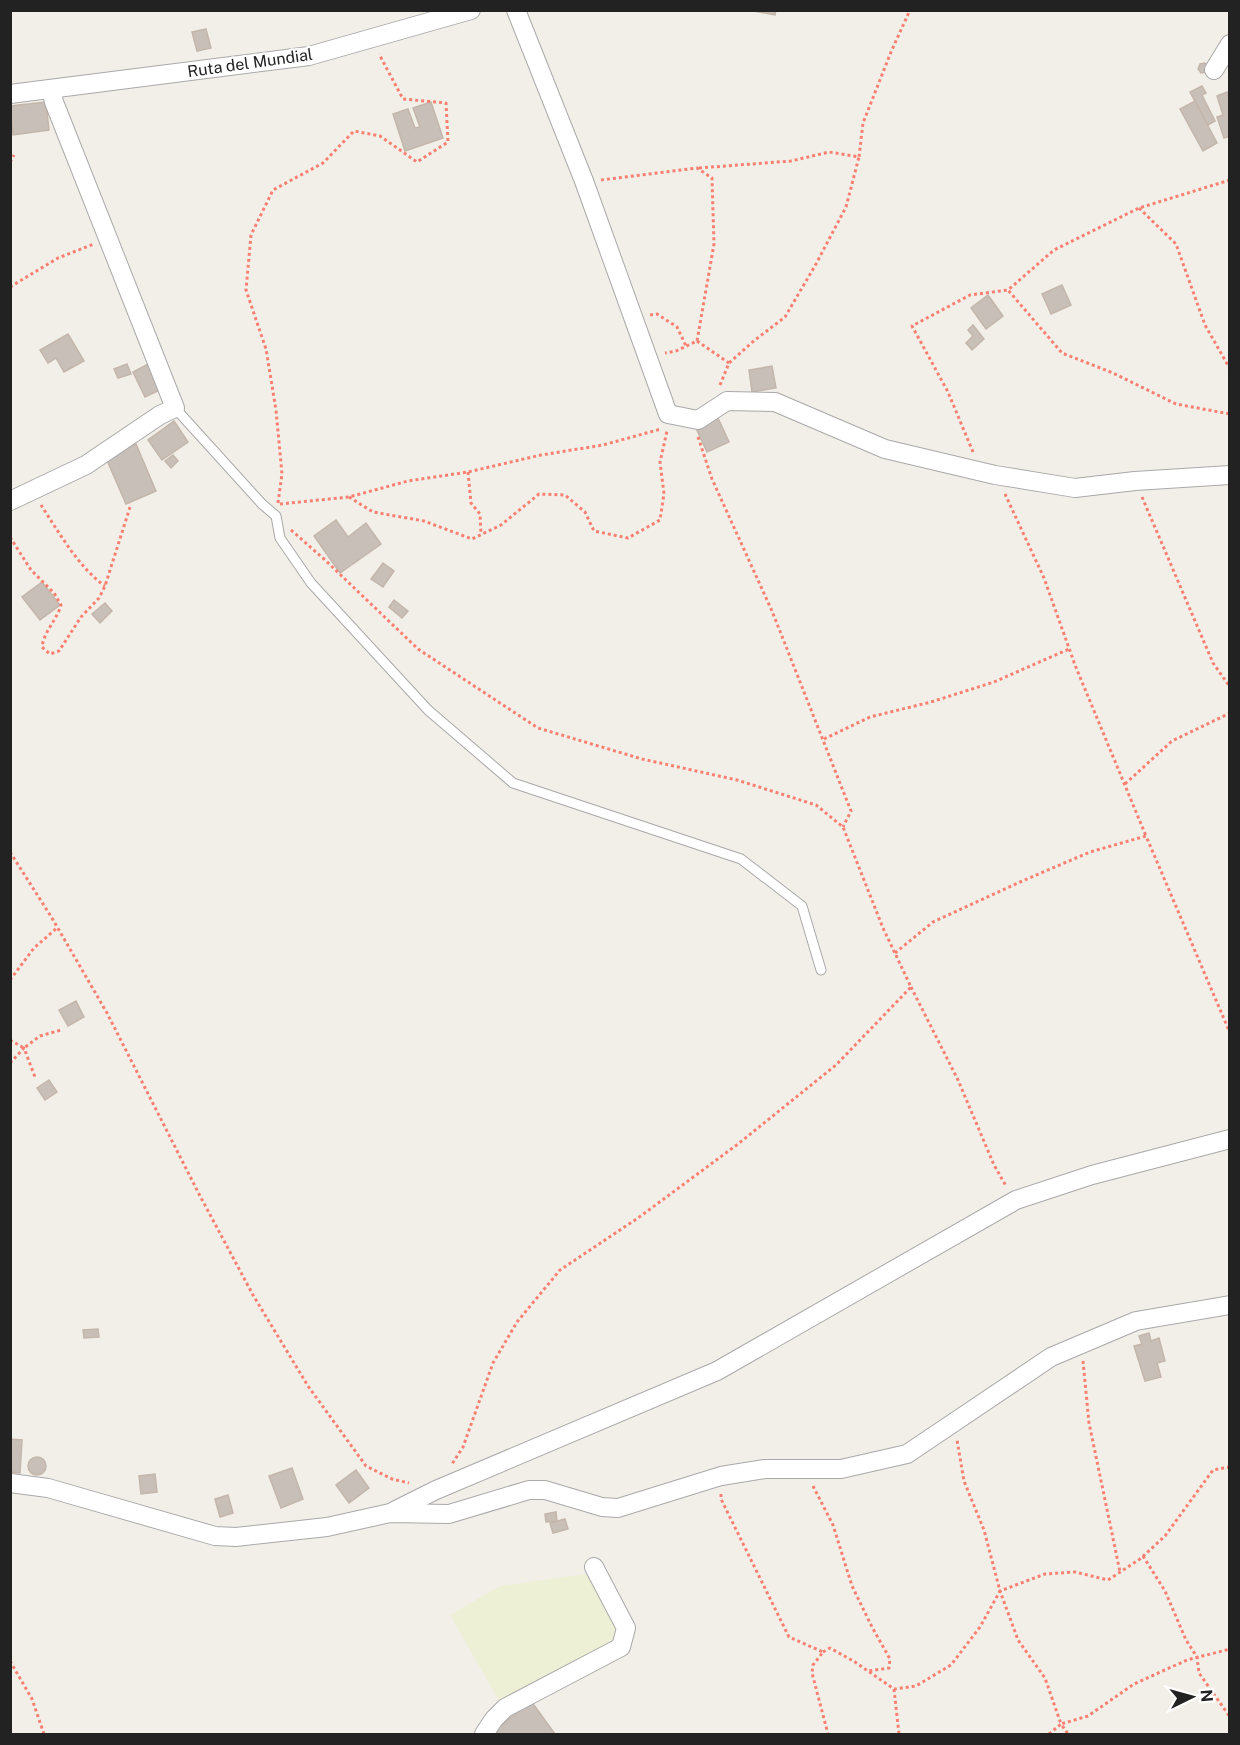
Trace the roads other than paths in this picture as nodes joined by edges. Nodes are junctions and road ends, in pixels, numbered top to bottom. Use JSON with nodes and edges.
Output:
{"nodes":[{"id":1,"x":471,"y":10,"type":"edge"},
{"id":2,"x":516,"y":10,"type":"edge"},
{"id":3,"x":1230,"y":44,"type":"edge"},
{"id":4,"x":1214,"y":70,"type":"dead end"},
{"id":5,"x":51,"y":89,"type":"junction"},
{"id":6,"x":10,"y":94,"type":"edge"},
{"id":7,"x":175,"y":408,"type":"junction"},
{"id":8,"x":1230,"y":475,"type":"edge"},
{"id":9,"x":10,"y":501,"type":"edge"},
{"id":10,"x":821,"y":970,"type":"dead end"},
{"id":11,"x":1230,"y":1139,"type":"edge"},
{"id":12,"x":1230,"y":1305,"type":"edge"},
{"id":13,"x":10,"y":1483,"type":"edge"},
{"id":14,"x":390,"y":1513,"type":"junction"},
{"id":15,"x":594,"y":1567,"type":"dead end"},
{"id":16,"x":484,"y":1734,"type":"edge"}],
"edges":[{"from":1,"to":5,"type":"street","name":"Ruta del Mundial"},
{"from":2,"to":8,"type":"street"},
{"from":3,"to":4,"type":"street"},
{"from":5,"to":6,"type":"street","name":"Ruta del Mundial"},
{"from":5,"to":7,"type":"street"},
{"from":7,"to":9,"type":"street"},
{"from":7,"to":10,"type":"lane"},
{"from":11,"to":14,"type":"street"},
{"from":12,"to":14,"type":"street"},
{"from":13,"to":14,"type":"street"},
{"from":15,"to":16,"type":"street"}]}
